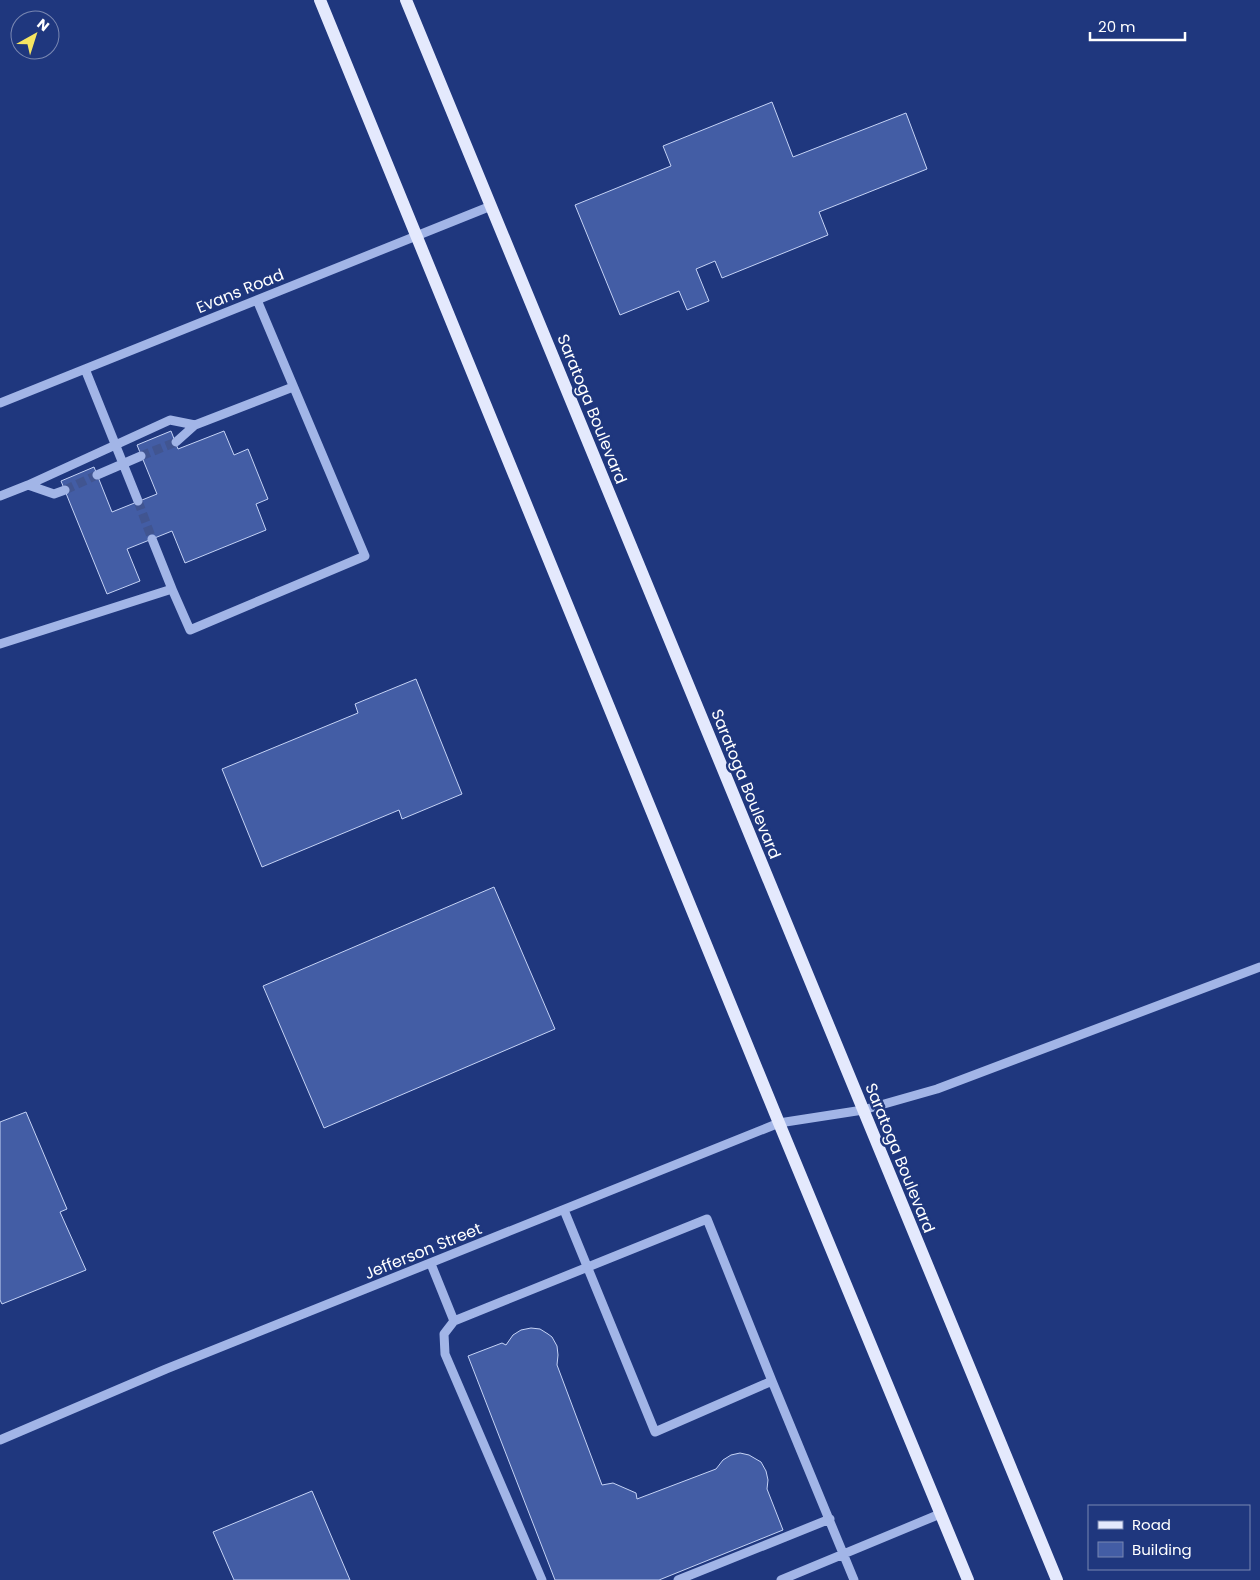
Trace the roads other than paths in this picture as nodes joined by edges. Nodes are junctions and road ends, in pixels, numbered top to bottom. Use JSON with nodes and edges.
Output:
{"nodes":[{"id":1,"x":320,"y":0,"type":"edge"},
{"id":2,"x":406,"y":0,"type":"edge"},
{"id":3,"x":491,"y":206,"type":"junction"},
{"id":4,"x":418,"y":237,"type":"junction"},
{"id":5,"x":257,"y":300,"type":"junction"},
{"id":6,"x":85,"y":370,"type":"junction"},
{"id":7,"x":293,"y":387,"type":"junction"},
{"id":8,"x":0,"y":403,"type":"edge"},
{"id":9,"x":194,"y":425,"type":"junction"},
{"id":10,"x":176,"y":442,"type":"tunnel mouth"},
{"id":11,"x":115,"y":444,"type":"junction"},
{"id":12,"x":142,"y":456,"type":"tunnel mouth"},
{"id":13,"x":123,"y":464,"type":"junction"},
{"id":14,"x":97,"y":475,"type":"tunnel mouth"},
{"id":15,"x":28,"y":485,"type":"junction"},
{"id":16,"x":65,"y":490,"type":"tunnel mouth"},
{"id":17,"x":0,"y":496,"type":"edge"},
{"id":18,"x":138,"y":501,"type":"tunnel mouth"},
{"id":19,"x":152,"y":539,"type":"tunnel mouth"},
{"id":20,"x":172,"y":589,"type":"junction"},
{"id":21,"x":0,"y":644,"type":"edge"},
{"id":22,"x":1260,"y":966,"type":"edge"},
{"id":23,"x":863,"y":1110,"type":"junction"},
{"id":24,"x":779,"y":1122,"type":"junction"},
{"id":25,"x":564,"y":1210,"type":"junction"},
{"id":26,"x":431,"y":1264,"type":"junction"},
{"id":27,"x":587,"y":1267,"type":"junction"},
{"id":28,"x":454,"y":1320,"type":"junction"},
{"id":29,"x":772,"y":1381,"type":"junction"},
{"id":30,"x":0,"y":1440,"type":"edge"},
{"id":31,"x":940,"y":1514,"type":"junction"},
{"id":32,"x":830,"y":1520,"type":"junction"},
{"id":33,"x":844,"y":1554,"type":"junction"},
{"id":34,"x":542,"y":1580,"type":"edge"},
{"id":35,"x":678,"y":1580,"type":"edge"},
{"id":36,"x":781,"y":1580,"type":"edge"},
{"id":37,"x":854,"y":1580,"type":"edge"},
{"id":38,"x":968,"y":1580,"type":"edge"},
{"id":39,"x":1057,"y":1580,"type":"edge"}],
"edges":[{"from":1,"to":4,"type":"main road"},
{"from":2,"to":3,"type":"main road","name":"Saratoga Boulevard"},
{"from":3,"to":4,"type":"street","name":"Evans Road"},
{"from":3,"to":23,"type":"main road","name":"Saratoga Boulevard"},
{"from":4,"to":5,"type":"street","name":"Evans Road"},
{"from":4,"to":24,"type":"main road"},
{"from":5,"to":6,"type":"street","name":"Evans Road"},
{"from":5,"to":7,"type":"street"},
{"from":6,"to":8,"type":"street","name":"Evans Road"},
{"from":6,"to":11,"type":"street"},
{"from":7,"to":9,"type":"street"},
{"from":7,"to":20,"type":"street"},
{"from":9,"to":10,"type":"street"},
{"from":9,"to":11,"type":"street"},
{"from":11,"to":13,"type":"street"},
{"from":11,"to":15,"type":"street"},
{"from":12,"to":13,"type":"street"},
{"from":13,"to":14,"type":"street"},
{"from":13,"to":18,"type":"street"},
{"from":15,"to":16,"type":"street"},
{"from":15,"to":17,"type":"street"},
{"from":19,"to":20,"type":"street"},
{"from":20,"to":21,"type":"street"},
{"from":22,"to":23,"type":"street","name":"Jefferson Street"},
{"from":23,"to":24,"type":"street","name":"Jefferson Street"},
{"from":23,"to":39,"type":"main road","name":"Saratoga Boulevard"},
{"from":24,"to":25,"type":"street","name":"Jefferson Street"},
{"from":24,"to":31,"type":"main road"},
{"from":25,"to":26,"type":"street","name":"Jefferson Street"},
{"from":25,"to":27,"type":"street"},
{"from":26,"to":28,"type":"street"},
{"from":26,"to":30,"type":"street","name":"Jefferson Street"},
{"from":27,"to":28,"type":"street"},
{"from":27,"to":29,"type":"street"},
{"from":27,"to":29,"type":"street"},
{"from":28,"to":34,"type":"street"},
{"from":29,"to":32,"type":"street"},
{"from":31,"to":33,"type":"street"},
{"from":31,"to":38,"type":"main road"},
{"from":32,"to":33,"type":"street"},
{"from":32,"to":35,"type":"street"},
{"from":33,"to":36,"type":"street"},
{"from":33,"to":37,"type":"street"}]}
